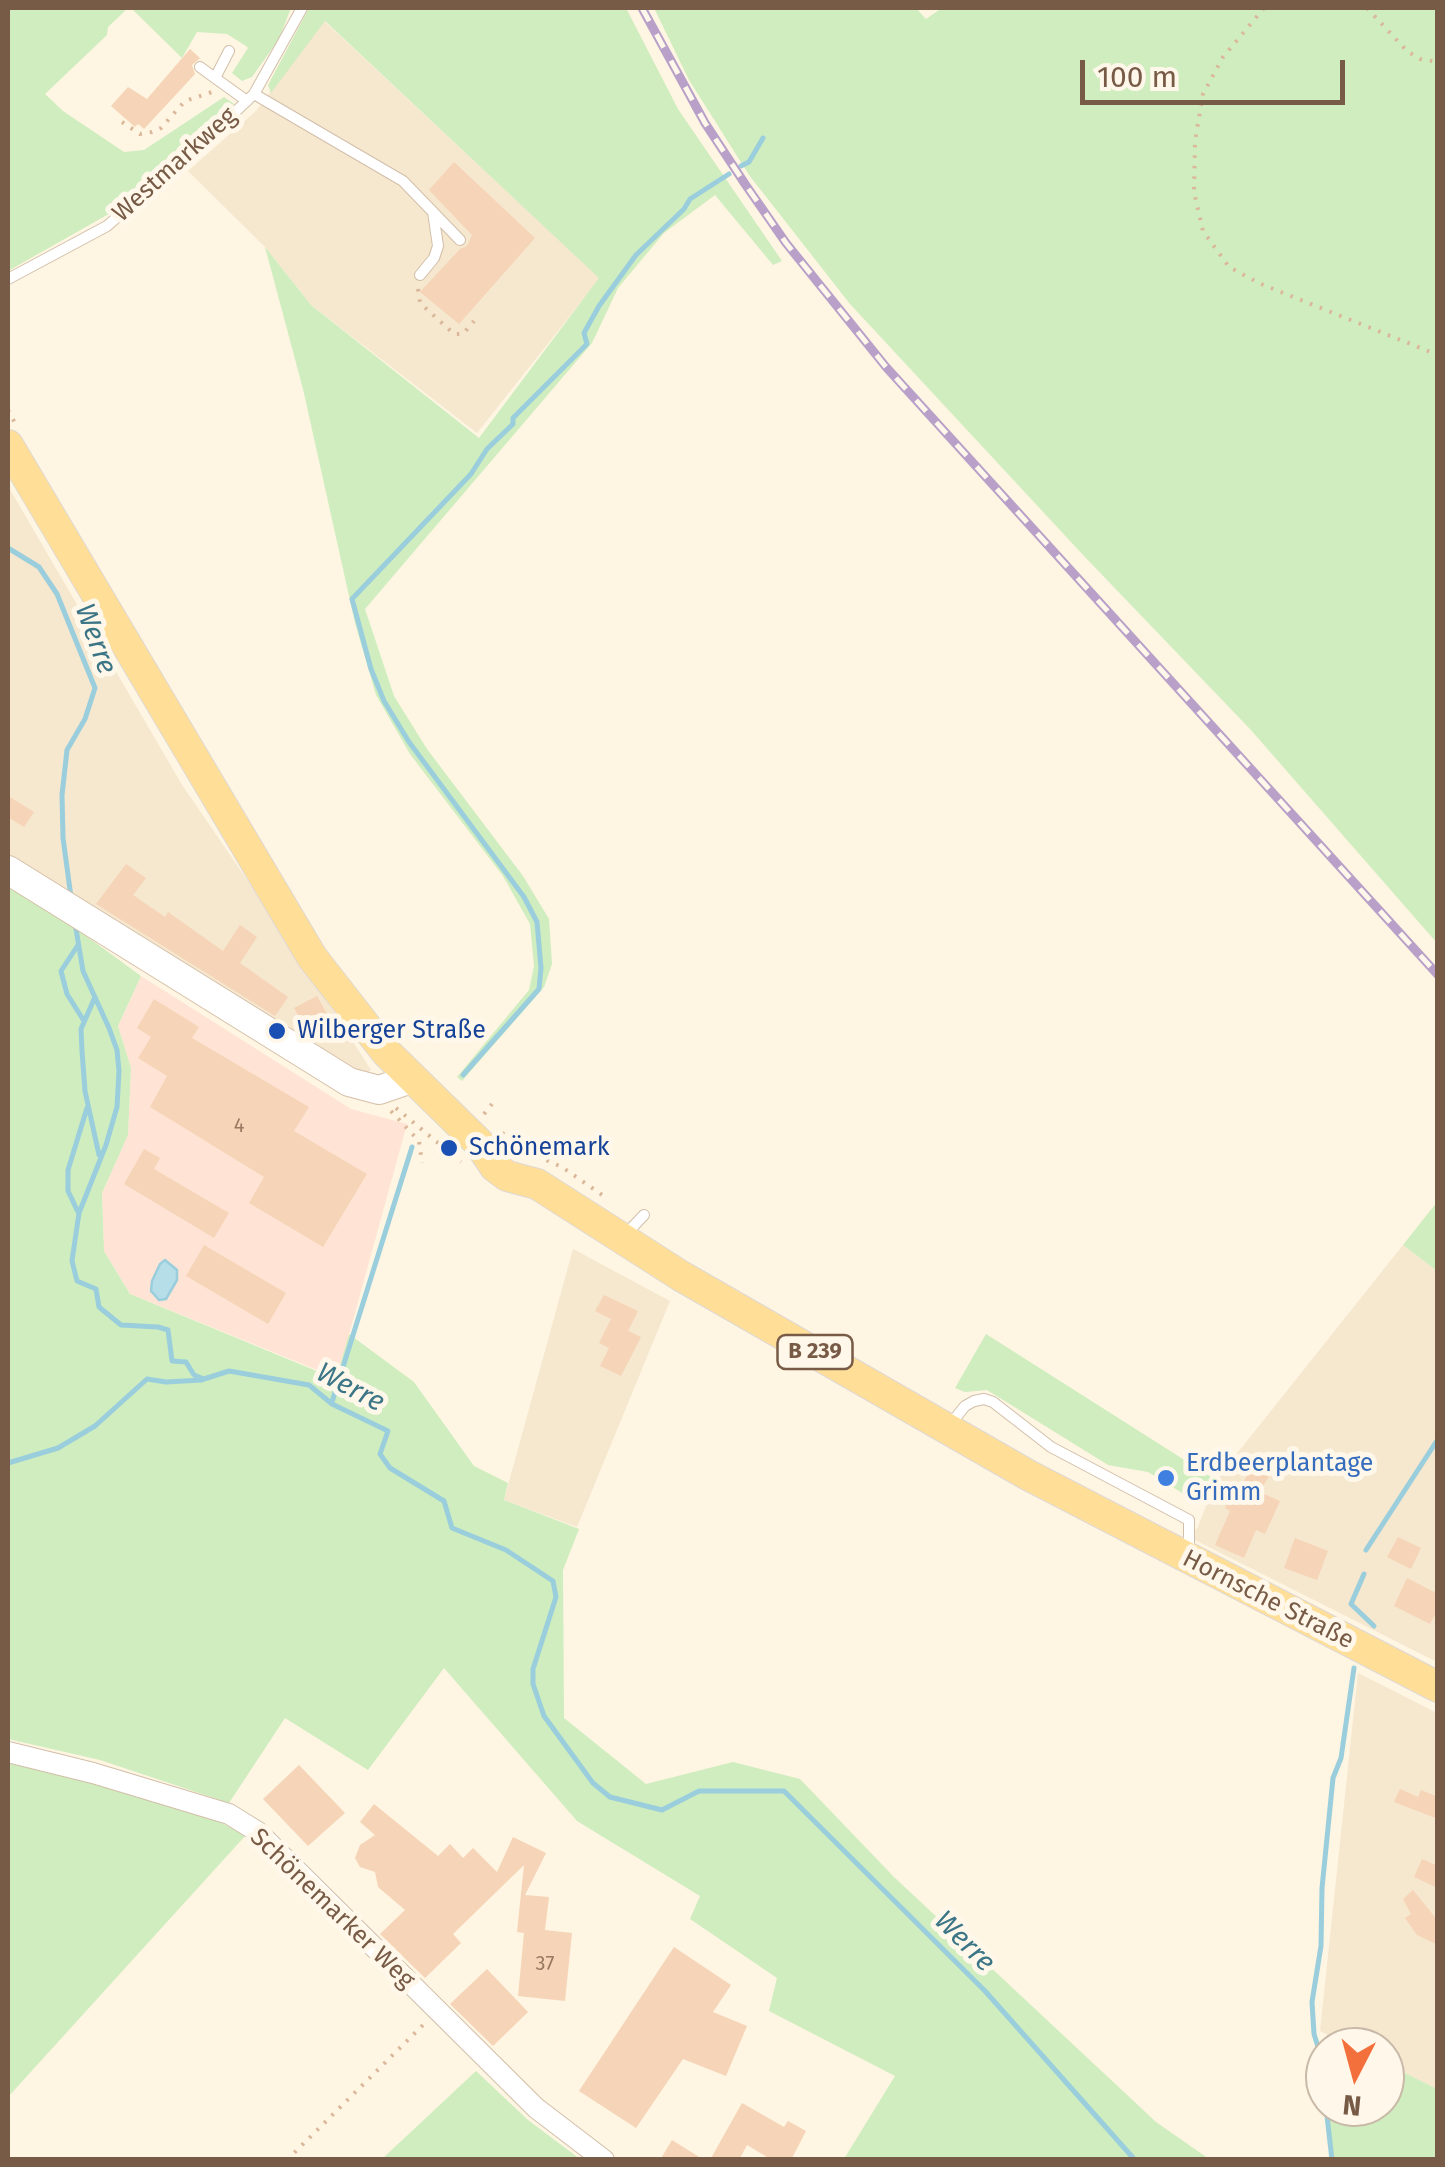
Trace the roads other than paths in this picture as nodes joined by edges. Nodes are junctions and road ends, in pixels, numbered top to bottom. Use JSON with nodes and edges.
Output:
{"nodes":[{"id":1,"x":302,"y":8,"type":"edge"},
{"id":2,"x":229,"y":50,"type":"dead end"},
{"id":3,"x":200,"y":68,"type":"dead end"},
{"id":4,"x":215,"y":78,"type":"junction"},
{"id":5,"x":250,"y":98,"type":"junction"},
{"id":6,"x":433,"y":212,"type":"junction"},
{"id":7,"x":460,"y":240,"type":"dead end"},
{"id":8,"x":420,"y":275,"type":"road end"},
{"id":9,"x":8,"y":280,"type":"edge"},
{"id":10,"x":8,"y":445,"type":"edge"},
{"id":11,"x":8,"y":870,"type":"edge"},
{"id":12,"x":410,"y":1079,"type":"junction"},
{"id":13,"x":644,"y":1215,"type":"dead end"},
{"id":14,"x":622,"y":1239,"type":"junction"},
{"id":15,"x":947,"y":1429,"type":"junction"},
{"id":16,"x":1182,"y":1556,"type":"junction"},
{"id":17,"x":1438,"y":1687,"type":"edge"},
{"id":18,"x":8,"y":1752,"type":"edge"},
{"id":19,"x":604,"y":2160,"type":"edge"}],
"edges":[{"from":1,"to":5,"type":"lane","name":"Westmarkweg"},
{"from":2,"to":4,"type":"lane"},
{"from":3,"to":4,"type":"lane"},
{"from":4,"to":5,"type":"lane"},
{"from":5,"to":6,"type":"lane"},
{"from":5,"to":9,"type":"lane","name":"Westmarkweg"},
{"from":6,"to":7,"type":"lane"},
{"from":6,"to":8,"type":"lane"},
{"from":10,"to":12,"type":"main road","number":"B 239"},
{"from":11,"to":12,"type":"street"},
{"from":12,"to":14,"type":"main road","number":"B 239"},
{"from":13,"to":14,"type":"lane"},
{"from":14,"to":15,"type":"main road","number":"B 239"},
{"from":15,"to":16,"type":"main road","name":"Hornsche Straße","number":"B 239"},
{"from":15,"to":16,"type":"lane"},
{"from":16,"to":17,"type":"main road","name":"Hornsche Straße","number":"B 239"},
{"from":18,"to":19,"type":"street","name":"Schönemarker Weg"}]}
